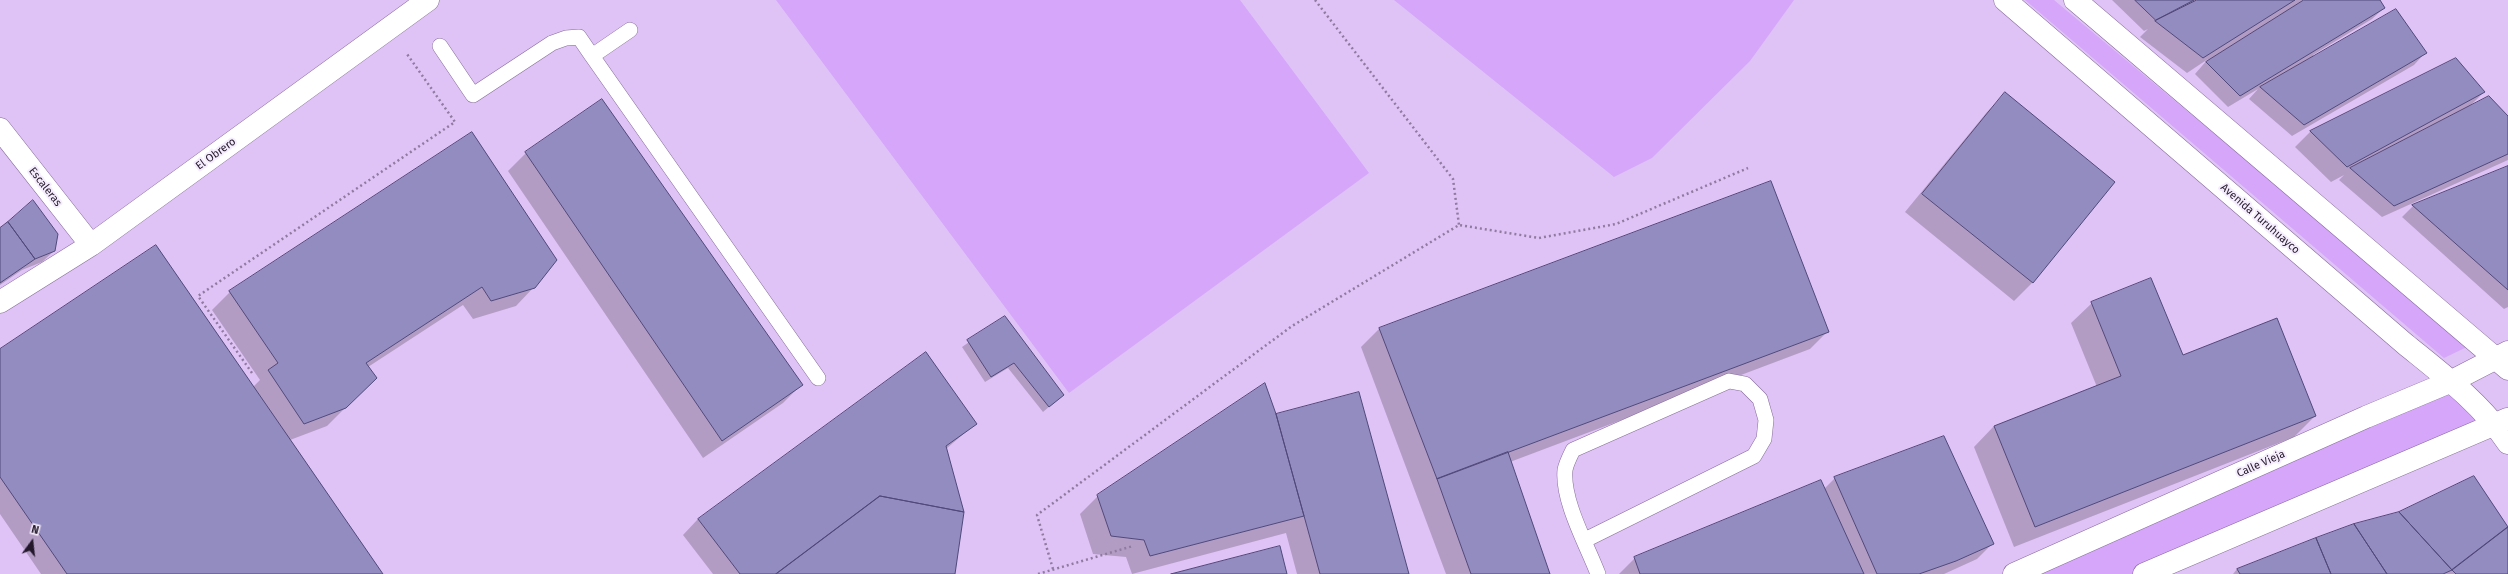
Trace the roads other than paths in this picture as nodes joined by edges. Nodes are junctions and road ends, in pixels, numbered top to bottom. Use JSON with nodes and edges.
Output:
{"nodes":[{"id":1,"x":428,"y":0,"type":"edge"},
{"id":2,"x":2005,"y":0,"type":"edge"},
{"id":3,"x":2075,"y":0,"type":"edge"},
{"id":4,"x":630,"y":30,"type":"dead end"},
{"id":5,"x":440,"y":46,"type":"dead end"},
{"id":6,"x":592,"y":56,"type":"junction"},
{"id":7,"x":0,"y":129,"type":"edge"},
{"id":8,"x":91,"y":245,"type":"junction"},
{"id":9,"x":0,"y":302,"type":"edge"},
{"id":10,"x":2504,"y":360,"type":"edge"},
{"id":11,"x":818,"y":378,"type":"dead end"},
{"id":12,"x":2452,"y":381,"type":"junction"},
{"id":13,"x":2502,"y":422,"type":"edge"},
{"id":14,"x":2508,"y":443,"type":"edge"},
{"id":15,"x":1585,"y":540,"type":"junction"},
{"id":16,"x":1598,"y":574,"type":"edge"},
{"id":17,"x":2014,"y":574,"type":"edge"},
{"id":18,"x":2144,"y":574,"type":"edge"}],
"edges":[{"from":1,"to":8,"type":"main road","name":"El Obrero"},
{"from":2,"to":12,"type":"main road","name":"Avenida Turuhuayco"},
{"from":3,"to":10,"type":"main road"},
{"from":4,"to":6,"type":"lane"},
{"from":5,"to":6,"type":"lane"},
{"from":6,"to":11,"type":"lane"},
{"from":7,"to":8,"type":"main road","name":"Escaleras"},
{"from":8,"to":9,"type":"main road","name":"El Obrero"},
{"from":10,"to":12,"type":"main road","name":"Calle Vieja"},
{"from":12,"to":13,"type":"main road","name":"Avenida Turuhuayco"},
{"from":12,"to":17,"type":"main road","name":"Calle Vieja"},
{"from":13,"to":14,"type":"main road","name":"Avenida Turuhuayco"},
{"from":13,"to":18,"type":"main road"},
{"from":15,"to":15,"type":"lane"},
{"from":15,"to":16,"type":"lane"}]}
